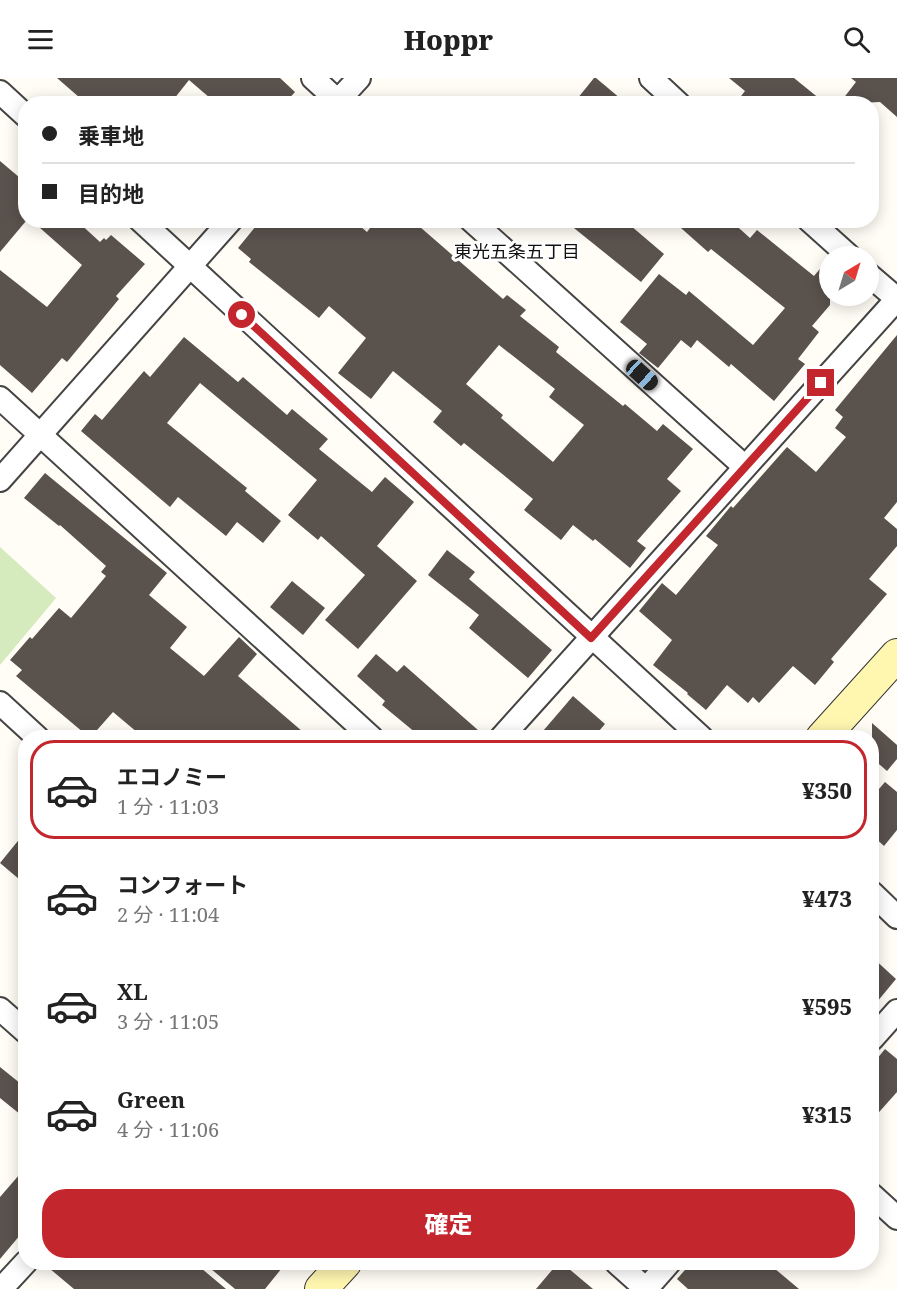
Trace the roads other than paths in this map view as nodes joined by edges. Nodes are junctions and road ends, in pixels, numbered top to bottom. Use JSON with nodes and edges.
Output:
{"nodes":[{"id":1,"x":313,"y":78,"type":"edge"},
{"id":2,"x":358,"y":78,"type":"edge"},
{"id":3,"x":651,"y":78,"type":"edge"},
{"id":4,"x":0,"y":92,"type":"edge"},
{"id":5,"x":331,"y":96,"type":"edge"},
{"id":6,"x":344,"y":96,"type":"edge"},
{"id":7,"x":670,"y":96,"type":"edge"},
{"id":8,"x":18,"y":109,"type":"edge"},
{"id":9,"x":149,"y":228,"type":"edge"},
{"id":10,"x":224,"y":228,"type":"edge"},
{"id":11,"x":480,"y":228,"type":"edge"},
{"id":12,"x":818,"y":228,"type":"edge"},
{"id":13,"x":838,"y":246,"type":"edge"},
{"id":14,"x":190,"y":266,"type":"junction"},
{"id":15,"x":879,"y":283,"type":"edge"},
{"id":16,"x":0,"y":398,"type":"edge"},
{"id":17,"x":41,"y":436,"type":"junction"},
{"id":18,"x":745,"y":467,"type":"junction"},
{"id":19,"x":0,"y":480,"type":"edge"},
{"id":20,"x":591,"y":638,"type":"junction"},
{"id":21,"x":897,"y":655,"type":"edge"},
{"id":22,"x":0,"y":704,"type":"edge"},
{"id":23,"x":29,"y":730,"type":"edge"},
{"id":24,"x":363,"y":730,"type":"edge"},
{"id":25,"x":508,"y":730,"type":"edge"},
{"id":26,"x":693,"y":730,"type":"edge"},
{"id":27,"x":829,"y":730,"type":"edge"},
{"id":28,"x":879,"y":900,"type":"edge"},
{"id":29,"x":897,"y":917,"type":"edge"},
{"id":30,"x":0,"y":1009,"type":"edge"},
{"id":31,"x":18,"y":1025,"type":"edge"},
{"id":32,"x":879,"y":1201,"type":"edge"},
{"id":33,"x":897,"y":1218,"type":"edge"},
{"id":34,"x":19,"y":1270,"type":"edge"},
{"id":35,"x":339,"y":1270,"type":"edge"},
{"id":36,"x":625,"y":1270,"type":"edge"},
{"id":37,"x":663,"y":1270,"type":"edge"},
{"id":38,"x":1,"y":1289,"type":"edge"},
{"id":39,"x":321,"y":1289,"type":"edge"},
{"id":40,"x":646,"y":1289,"type":"edge"}],
"edges":[{"from":1,"to":5,"type":"street"},
{"from":2,"to":6,"type":"street"},
{"from":3,"to":7,"type":"street"},
{"from":4,"to":8,"type":"street"},
{"from":9,"to":14,"type":"street"},
{"from":10,"to":14,"type":"street"},
{"from":11,"to":18,"type":"street"},
{"from":12,"to":13,"type":"street"},
{"from":14,"to":17,"type":"street"},
{"from":14,"to":20,"type":"street"},
{"from":15,"to":18,"type":"street"},
{"from":16,"to":17,"type":"street"},
{"from":17,"to":19,"type":"street"},
{"from":17,"to":24,"type":"street"},
{"from":18,"to":20,"type":"street"},
{"from":20,"to":25,"type":"street"},
{"from":20,"to":26,"type":"street"},
{"from":21,"to":27,"type":"street"},
{"from":22,"to":23,"type":"street"},
{"from":28,"to":29,"type":"street"},
{"from":30,"to":31,"type":"street"},
{"from":32,"to":33,"type":"street"},
{"from":34,"to":38,"type":"street"},
{"from":35,"to":39,"type":"street"},
{"from":36,"to":40,"type":"street"},
{"from":37,"to":40,"type":"street"}]}
